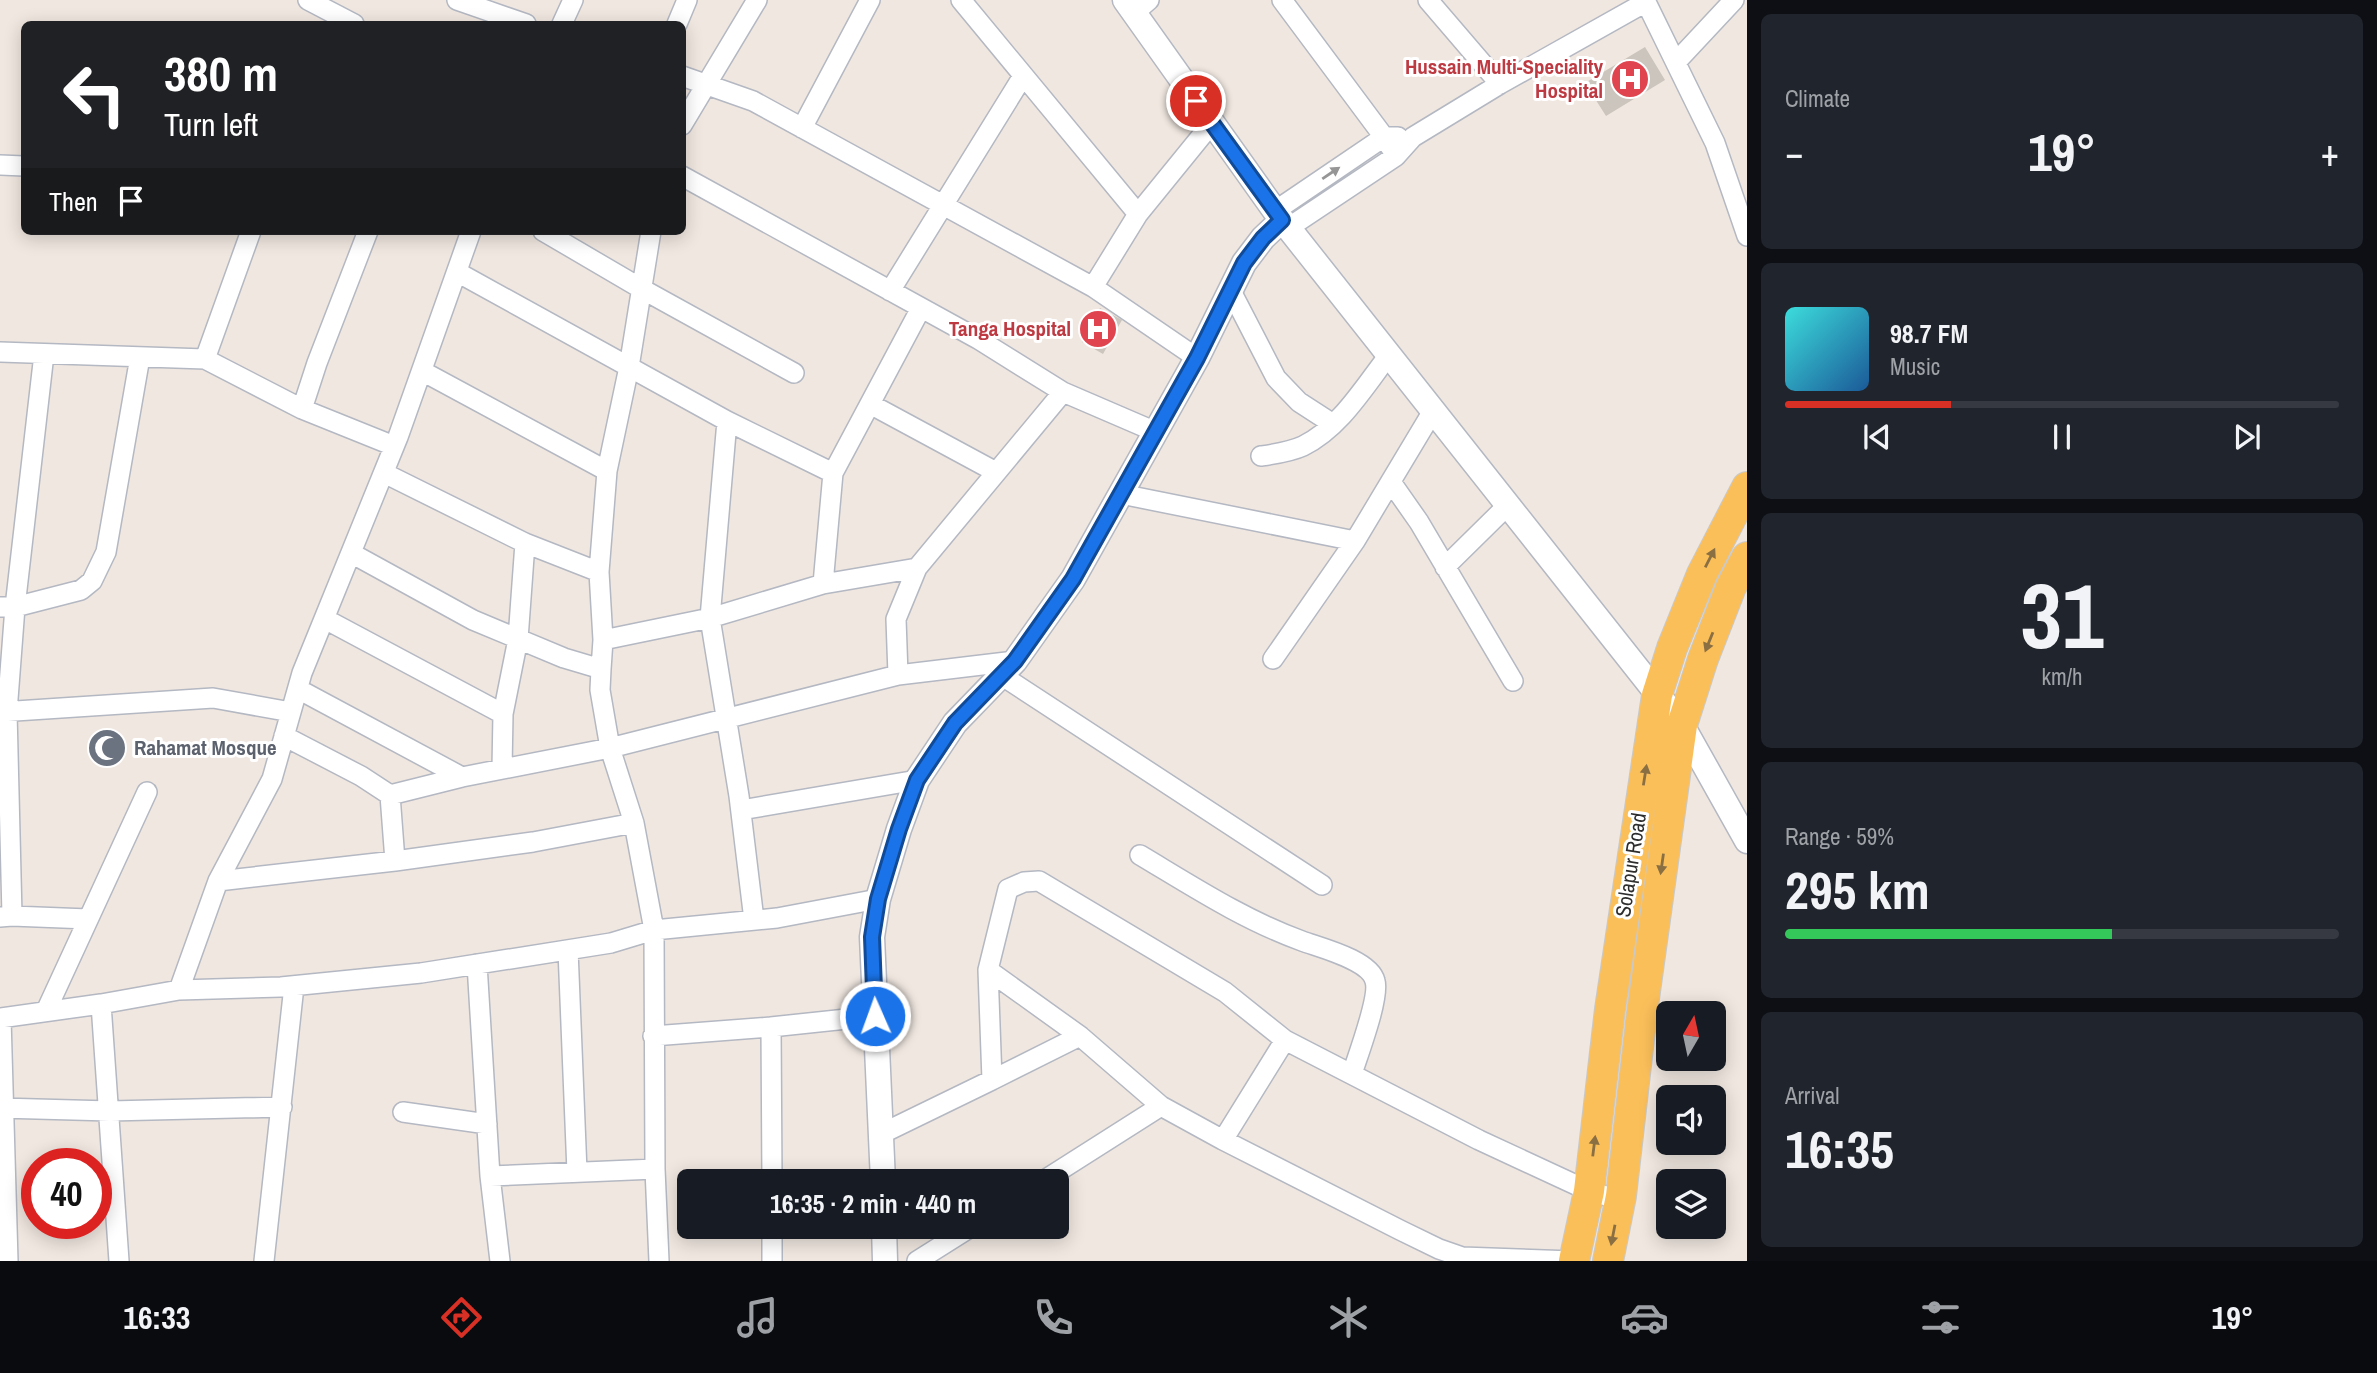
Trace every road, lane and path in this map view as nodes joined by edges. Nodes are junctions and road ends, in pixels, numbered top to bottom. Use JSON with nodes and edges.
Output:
{"nodes":[{"id":1,"x":457,"y":0,"type":"edge"},
{"id":2,"x":573,"y":0,"type":"edge"},
{"id":3,"x":687,"y":0,"type":"edge"},
{"id":4,"x":757,"y":0,"type":"edge"},
{"id":5,"x":870,"y":0,"type":"edge"},
{"id":6,"x":961,"y":0,"type":"edge"},
{"id":7,"x":1282,"y":0,"type":"edge"},
{"id":8,"x":1428,"y":0,"type":"edge"},
{"id":9,"x":1734,"y":0,"type":"edge"},
{"id":10,"x":310,"y":1,"type":"edge"},
{"id":11,"x":1646,"y":1,"type":"edge"},
{"id":12,"x":1136,"y":4,"type":"edge"},
{"id":13,"x":348,"y":21,"type":"edge"},
{"id":14,"x":517,"y":21,"type":"edge"},
{"id":15,"x":563,"y":21,"type":"edge"},
{"id":16,"x":678,"y":21,"type":"edge"},
{"id":17,"x":1676,"y":61,"type":"junction"},
{"id":18,"x":1023,"y":76,"type":"junction"},
{"id":19,"x":686,"y":77,"type":"edge"},
{"id":20,"x":706,"y":83,"type":"junction"},
{"id":21,"x":1500,"y":84,"type":"junction"},
{"id":22,"x":686,"y":118,"type":"edge"},
{"id":23,"x":1212,"y":123,"type":"junction"},
{"id":24,"x":802,"y":128,"type":"junction"},
{"id":25,"x":1413,"y":136,"type":"junction"},
{"id":26,"x":1384,"y":137,"type":"junction"},
{"id":27,"x":1396,"y":156,"type":"junction"},
{"id":28,"x":0,"y":165,"type":"edge"},
{"id":29,"x":21,"y":166,"type":"edge"},
{"id":30,"x":686,"y":178,"type":"edge"},
{"id":31,"x":944,"y":206,"type":"junction"},
{"id":32,"x":1138,"y":214,"type":"junction"},
{"id":33,"x":1282,"y":220,"type":"junction"},
{"id":34,"x":250,"y":235,"type":"edge"},
{"id":35,"x":366,"y":235,"type":"edge"},
{"id":36,"x":470,"y":235,"type":"edge"},
{"id":37,"x":550,"y":235,"type":"edge"},
{"id":38,"x":650,"y":235,"type":"edge"},
{"id":39,"x":1747,"y":236,"type":"edge"},
{"id":40,"x":457,"y":272,"type":"junction"},
{"id":41,"x":1093,"y":287,"type":"junction"},
{"id":42,"x":642,"y":289,"type":"junction"},
{"id":43,"x":1230,"y":289,"type":"junction"},
{"id":44,"x":890,"y":290,"type":"junction"},
{"id":45,"x":921,"y":308,"type":"junction"},
{"id":46,"x":0,"y":352,"type":"edge"},
{"id":47,"x":44,"y":354,"type":"junction"},
{"id":48,"x":1389,"y":355,"type":"junction"},
{"id":49,"x":140,"y":357,"type":"junction"},
{"id":50,"x":1197,"y":358,"type":"junction"},
{"id":51,"x":205,"y":359,"type":"junction"},
{"id":52,"x":629,"y":367,"type":"junction"},
{"id":53,"x":422,"y":371,"type":"junction"},
{"id":54,"x":794,"y":373,"type":"dead end"},
{"id":55,"x":1063,"y":391,"type":"junction"},
{"id":56,"x":870,"y":404,"type":"junction"},
{"id":57,"x":302,"y":409,"type":"junction"},
{"id":58,"x":1433,"y":411,"type":"junction"},
{"id":59,"x":727,"y":421,"type":"junction"},
{"id":60,"x":1333,"y":424,"type":"junction"},
{"id":61,"x":1156,"y":432,"type":"junction"},
{"id":62,"x":394,"y":446,"type":"junction"},
{"id":63,"x":1261,"y":456,"type":"dead end"},
{"id":64,"x":607,"y":471,"type":"junction"},
{"id":65,"x":996,"y":472,"type":"junction"},
{"id":66,"x":384,"y":473,"type":"junction"},
{"id":67,"x":833,"y":473,"type":"junction"},
{"id":68,"x":1391,"y":482,"type":"junction"},
{"id":69,"x":1747,"y":486,"type":"edge"},
{"id":70,"x":1121,"y":494,"type":"junction"},
{"id":71,"x":1507,"y":505,"type":"junction"},
{"id":72,"x":1355,"y":541,"type":"junction"},
{"id":73,"x":525,"y":543,"type":"junction"},
{"id":74,"x":351,"y":553,"type":"junction"},
{"id":75,"x":1747,"y":558,"type":"edge"},
{"id":76,"x":1445,"y":566,"type":"junction"},
{"id":77,"x":917,"y":568,"type":"junction"},
{"id":78,"x":599,"y":572,"type":"junction"},
{"id":79,"x":823,"y":584,"type":"junction"},
{"id":80,"x":7,"y":607,"type":"edge"},
{"id":81,"x":709,"y":618,"type":"junction"},
{"id":82,"x":325,"y":619,"type":"junction"},
{"id":83,"x":518,"y":639,"type":"junction"},
{"id":84,"x":603,"y":640,"type":"junction"},
{"id":85,"x":1273,"y":659,"type":"dead end"},
{"id":86,"x":1008,"y":668,"type":"junction"},
{"id":87,"x":600,"y":669,"type":"junction"},
{"id":88,"x":898,"y":675,"type":"junction"},
{"id":89,"x":1513,"y":681,"type":"dead end"},
{"id":90,"x":298,"y":689,"type":"junction"},
{"id":91,"x":1657,"y":695,"type":"junction"},
{"id":92,"x":4,"y":712,"type":"edge"},
{"id":93,"x":291,"y":712,"type":"junction"},
{"id":94,"x":503,"y":714,"type":"junction"},
{"id":95,"x":726,"y":719,"type":"junction"},
{"id":96,"x":1682,"y":725,"type":"junction"},
{"id":97,"x":284,"y":736,"type":"junction"},
{"id":98,"x":610,"y":748,"type":"junction"},
{"id":99,"x":502,"y":769,"type":"junction"},
{"id":100,"x":462,"y":777,"type":"junction"},
{"id":101,"x":917,"y":780,"type":"junction"},
{"id":102,"x":146,"y":792,"type":"dead end"},
{"id":103,"x":390,"y":795,"type":"junction"},
{"id":104,"x":741,"y":810,"type":"junction"},
{"id":105,"x":5,"y":811,"type":"edge"},
{"id":106,"x":634,"y":823,"type":"junction"},
{"id":107,"x":1747,"y":841,"type":"edge"},
{"id":108,"x":1140,"y":855,"type":"dead end"},
{"id":109,"x":395,"y":861,"type":"junction"},
{"id":110,"x":218,"y":881,"type":"junction"},
{"id":111,"x":1322,"y":885,"type":"dead end"},
{"id":112,"x":878,"y":899,"type":"junction"},
{"id":113,"x":6,"y":917,"type":"edge"},
{"id":114,"x":88,"y":919,"type":"junction"},
{"id":115,"x":754,"y":920,"type":"junction"},
{"id":116,"x":654,"y":930,"type":"junction"},
{"id":117,"x":568,"y":950,"type":"junction"},
{"id":118,"x":477,"y":964,"type":"junction"},
{"id":119,"x":988,"y":970,"type":"junction"},
{"id":120,"x":294,"y":986,"type":"junction"},
{"id":121,"x":179,"y":990,"type":"junction"},
{"id":122,"x":101,"y":1004,"type":"junction"},
{"id":123,"x":46,"y":1011,"type":"junction"},
{"id":124,"x":875,"y":1016,"type":"junction"},
{"id":125,"x":0,"y":1018,"type":"edge"},
{"id":126,"x":771,"y":1027,"type":"junction"},
{"id":127,"x":653,"y":1036,"type":"junction"},
{"id":128,"x":1080,"y":1036,"type":"junction"},
{"id":129,"x":1285,"y":1040,"type":"junction"},
{"id":130,"x":1352,"y":1074,"type":"junction"},
{"id":131,"x":992,"y":1080,"type":"junction"},
{"id":132,"x":1161,"y":1106,"type":"junction"},
{"id":133,"x":282,"y":1107,"type":"junction"},
{"id":134,"x":2,"y":1108,"type":"edge"},
{"id":135,"x":110,"y":1111,"type":"junction"},
{"id":136,"x":404,"y":1112,"type":"dead end"},
{"id":137,"x":487,"y":1124,"type":"junction"},
{"id":138,"x":881,"y":1134,"type":"junction"},
{"id":139,"x":1223,"y":1140,"type":"junction"},
{"id":140,"x":655,"y":1169,"type":"junction"},
{"id":141,"x":772,"y":1169,"type":"edge"},
{"id":142,"x":882,"y":1169,"type":"edge"},
{"id":143,"x":1061,"y":1169,"type":"edge"},
{"id":144,"x":577,"y":1172,"type":"junction"},
{"id":145,"x":490,"y":1176,"type":"junction"},
{"id":146,"x":1589,"y":1191,"type":"junction"},
{"id":147,"x":1620,"y":1200,"type":"junction"},
{"id":148,"x":772,"y":1239,"type":"edge"},
{"id":149,"x":884,"y":1239,"type":"edge"},
{"id":150,"x":952,"y":1239,"type":"edge"},
{"id":151,"x":5,"y":1252,"type":"edge"},
{"id":152,"x":119,"y":1261,"type":"edge"},
{"id":153,"x":264,"y":1261,"type":"edge"},
{"id":154,"x":500,"y":1261,"type":"edge"},
{"id":155,"x":659,"y":1261,"type":"edge"},
{"id":156,"x":772,"y":1261,"type":"edge"},
{"id":157,"x":885,"y":1261,"type":"edge"},
{"id":158,"x":917,"y":1261,"type":"edge"},
{"id":159,"x":1574,"y":1261,"type":"edge"},
{"id":160,"x":1608,"y":1261,"type":"edge"}],
"edges":[{"from":1,"to":14,"type":"street"},
{"from":2,"to":15,"type":"street"},
{"from":3,"to":16,"type":"street"},
{"from":4,"to":20,"type":"street"},
{"from":5,"to":24,"type":"street"},
{"from":6,"to":18,"type":"street"},
{"from":7,"to":26,"type":"street"},
{"from":8,"to":21,"type":"street"},
{"from":9,"to":17,"type":"street"},
{"from":10,"to":13,"type":"street"},
{"from":11,"to":17,"type":"street"},
{"from":11,"to":21,"type":"street"},
{"from":12,"to":23,"type":"street"},
{"from":17,"to":39,"type":"street"},
{"from":18,"to":31,"type":"street"},
{"from":18,"to":32,"type":"street"},
{"from":19,"to":20,"type":"street"},
{"from":20,"to":22,"type":"street"},
{"from":20,"to":24,"type":"street"},
{"from":21,"to":25,"type":"street"},
{"from":23,"to":32,"type":"street"},
{"from":23,"to":33,"type":"street"},
{"from":24,"to":31,"type":"street"},
{"from":25,"to":26,"type":"street"},
{"from":25,"to":27,"type":"street"},
{"from":26,"to":27,"type":"street"},
{"from":33,"to":26,"type":"street","one_way":true},
{"from":27,"to":33,"type":"street"},
{"from":28,"to":29,"type":"street"},
{"from":30,"to":44,"type":"street"},
{"from":31,"to":41,"type":"street"},
{"from":31,"to":44,"type":"street"},
{"from":32,"to":41,"type":"street"},
{"from":33,"to":43,"type":"street"},
{"from":33,"to":48,"type":"street"},
{"from":34,"to":51,"type":"street"},
{"from":35,"to":57,"type":"street"},
{"from":36,"to":40,"type":"street"},
{"from":37,"to":42,"type":"street"},
{"from":38,"to":42,"type":"street"},
{"from":40,"to":52,"type":"street"},
{"from":40,"to":53,"type":"street"},
{"from":41,"to":50,"type":"street"},
{"from":42,"to":52,"type":"street"},
{"from":42,"to":54,"type":"street"},
{"from":43,"to":50,"type":"street"},
{"from":43,"to":60,"type":"street"},
{"from":44,"to":45,"type":"street"},
{"from":45,"to":55,"type":"street"},
{"from":45,"to":56,"type":"street"},
{"from":46,"to":47,"type":"street"},
{"from":47,"to":49,"type":"street"},
{"from":47,"to":80,"type":"street"},
{"from":48,"to":58,"type":"street"},
{"from":48,"to":60,"type":"street"},
{"from":49,"to":51,"type":"street"},
{"from":49,"to":80,"type":"street"},
{"from":50,"to":61,"type":"street"},
{"from":51,"to":57,"type":"street"},
{"from":52,"to":59,"type":"street"},
{"from":52,"to":64,"type":"street"},
{"from":53,"to":62,"type":"street"},
{"from":53,"to":64,"type":"street"},
{"from":55,"to":61,"type":"street"},
{"from":55,"to":65,"type":"street"},
{"from":56,"to":65,"type":"street"},
{"from":56,"to":67,"type":"street"},
{"from":57,"to":62,"type":"street"},
{"from":58,"to":68,"type":"street"},
{"from":58,"to":71,"type":"street"},
{"from":59,"to":67,"type":"street"},
{"from":59,"to":81,"type":"street"},
{"from":60,"to":63,"type":"street"},
{"from":61,"to":70,"type":"street"},
{"from":62,"to":66,"type":"street"},
{"from":64,"to":78,"type":"street"},
{"from":65,"to":77,"type":"street"},
{"from":66,"to":73,"type":"street"},
{"from":66,"to":74,"type":"street"},
{"from":67,"to":79,"type":"street"},
{"from":68,"to":72,"type":"street"},
{"from":68,"to":76,"type":"street"},
{"from":91,"to":69,"type":"main road","name":"Solapur Road","one_way":true},
{"from":70,"to":72,"type":"street"},
{"from":70,"to":86,"type":"street"},
{"from":71,"to":76,"type":"street"},
{"from":71,"to":91,"type":"street"},
{"from":72,"to":85,"type":"street"},
{"from":73,"to":78,"type":"street"},
{"from":73,"to":83,"type":"street"},
{"from":74,"to":82,"type":"street"},
{"from":74,"to":83,"type":"street"},
{"from":75,"to":96,"type":"main road","name":"Solapur Road","one_way":true},
{"from":76,"to":89,"type":"street"},
{"from":77,"to":79,"type":"street"},
{"from":77,"to":88,"type":"street"},
{"from":78,"to":84,"type":"street"},
{"from":79,"to":81,"type":"street"},
{"from":80,"to":92,"type":"street"},
{"from":81,"to":84,"type":"street"},
{"from":81,"to":95,"type":"street"},
{"from":82,"to":90,"type":"street"},
{"from":82,"to":94,"type":"street"},
{"from":83,"to":87,"type":"street"},
{"from":83,"to":94,"type":"street"},
{"from":84,"to":87,"type":"street"},
{"from":86,"to":88,"type":"street"},
{"from":86,"to":101,"type":"street"},
{"from":86,"to":111,"type":"street"},
{"from":87,"to":98,"type":"street"},
{"from":88,"to":95,"type":"street"},
{"from":90,"to":93,"type":"street"},
{"from":90,"to":100,"type":"street"},
{"from":91,"to":96,"type":"street"},
{"from":146,"to":91,"type":"main road","name":"Solapur Road","one_way":true},
{"from":92,"to":93,"type":"street"},
{"from":92,"to":105,"type":"street"},
{"from":93,"to":97,"type":"street"},
{"from":94,"to":99,"type":"street"},
{"from":95,"to":98,"type":"street"},
{"from":95,"to":104,"type":"street"},
{"from":96,"to":107,"type":"street"},
{"from":96,"to":147,"type":"main road","name":"Solapur Road","one_way":true},
{"from":97,"to":103,"type":"street"},
{"from":97,"to":110,"type":"street"},
{"from":98,"to":99,"type":"street"},
{"from":98,"to":106,"type":"street"},
{"from":99,"to":100,"type":"street"},
{"from":100,"to":103,"type":"street"},
{"from":101,"to":104,"type":"street"},
{"from":101,"to":112,"type":"street"},
{"from":102,"to":114,"type":"street"},
{"from":103,"to":109,"type":"street"},
{"from":104,"to":115,"type":"street"},
{"from":105,"to":113,"type":"street"},
{"from":106,"to":109,"type":"street"},
{"from":106,"to":116,"type":"street"},
{"from":108,"to":130,"type":"street"},
{"from":109,"to":110,"type":"street"},
{"from":110,"to":121,"type":"street"},
{"from":112,"to":115,"type":"street"},
{"from":112,"to":124,"type":"street"},
{"from":113,"to":114,"type":"street"},
{"from":114,"to":123,"type":"street"},
{"from":115,"to":116,"type":"street"},
{"from":116,"to":117,"type":"street"},
{"from":116,"to":127,"type":"street"},
{"from":117,"to":118,"type":"street"},
{"from":117,"to":144,"type":"street"},
{"from":118,"to":120,"type":"street"},
{"from":118,"to":137,"type":"street"},
{"from":119,"to":128,"type":"street"},
{"from":119,"to":129,"type":"street"},
{"from":119,"to":131,"type":"street"},
{"from":120,"to":121,"type":"street"},
{"from":120,"to":133,"type":"street"},
{"from":121,"to":122,"type":"street"},
{"from":122,"to":123,"type":"street"},
{"from":122,"to":135,"type":"street"},
{"from":123,"to":125,"type":"street"},
{"from":124,"to":126,"type":"street"},
{"from":124,"to":138,"type":"street"},
{"from":125,"to":134,"type":"street"},
{"from":126,"to":127,"type":"street"},
{"from":126,"to":141,"type":"street"},
{"from":127,"to":140,"type":"street"},
{"from":128,"to":131,"type":"street"},
{"from":128,"to":132,"type":"street"},
{"from":129,"to":130,"type":"street"},
{"from":129,"to":139,"type":"street"},
{"from":130,"to":146,"type":"street"},
{"from":131,"to":138,"type":"street"},
{"from":132,"to":139,"type":"street"},
{"from":132,"to":143,"type":"street"},
{"from":133,"to":135,"type":"street"},
{"from":133,"to":153,"type":"street"},
{"from":134,"to":135,"type":"street"},
{"from":134,"to":151,"type":"street"},
{"from":135,"to":152,"type":"street"},
{"from":136,"to":137,"type":"street"},
{"from":137,"to":145,"type":"street"},
{"from":138,"to":142,"type":"street"},
{"from":139,"to":159,"type":"street"},
{"from":140,"to":144,"type":"street"},
{"from":140,"to":155,"type":"street"},
{"from":144,"to":145,"type":"street"},
{"from":145,"to":154,"type":"street"},
{"from":146,"to":147,"type":"street"},
{"from":146,"to":159,"type":"main road","name":"Solapur Road"},
{"from":147,"to":160,"type":"main road","name":"Solapur Road","one_way":true},
{"from":148,"to":156,"type":"street"},
{"from":149,"to":157,"type":"street"},
{"from":150,"to":158,"type":"street"}]}
